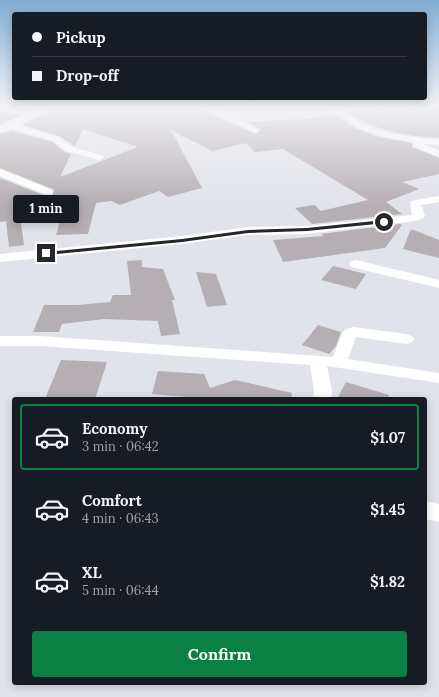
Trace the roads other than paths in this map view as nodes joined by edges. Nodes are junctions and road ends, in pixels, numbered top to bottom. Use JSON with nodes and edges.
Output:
{"nodes":[{"id":1,"x":57,"y":140,"type":"edge"},
{"id":2,"x":407,"y":140,"type":"edge"},
{"id":3,"x":417,"y":140,"type":"edge"},
{"id":4,"x":439,"y":142,"type":"edge"},
{"id":5,"x":439,"y":154,"type":"edge"},
{"id":6,"x":99,"y":157,"type":"dead end"},
{"id":7,"x":0,"y":172,"type":"edge"},
{"id":8,"x":48,"y":192,"type":"dead end"},
{"id":9,"x":439,"y":198,"type":"edge"},
{"id":10,"x":0,"y":258,"type":"edge"},
{"id":11,"x":356,"y":264,"type":"dead end"},
{"id":12,"x":439,"y":284,"type":"edge"},
{"id":13,"x":406,"y":339,"type":"dead end"},
{"id":14,"x":0,"y":341,"type":"edge"},
{"id":15,"x":317,"y":360,"type":"junction"},
{"id":16,"x":339,"y":363,"type":"junction"},
{"id":17,"x":439,"y":378,"type":"edge"},
{"id":18,"x":322,"y":397,"type":"edge"},
{"id":19,"x":427,"y":510,"type":"edge"},
{"id":20,"x":439,"y":513,"type":"edge"}],
"edges":[{"from":1,"to":6,"type":"street"},
{"from":2,"to":5,"type":"street"},
{"from":3,"to":4,"type":"street"},
{"from":7,"to":8,"type":"street"},
{"from":9,"to":10,"type":"street"},
{"from":11,"to":12,"type":"street"},
{"from":13,"to":16,"type":"street"},
{"from":14,"to":15,"type":"street"},
{"from":15,"to":16,"type":"street"},
{"from":15,"to":18,"type":"street"},
{"from":16,"to":17,"type":"street"},
{"from":19,"to":20,"type":"street"}]}
